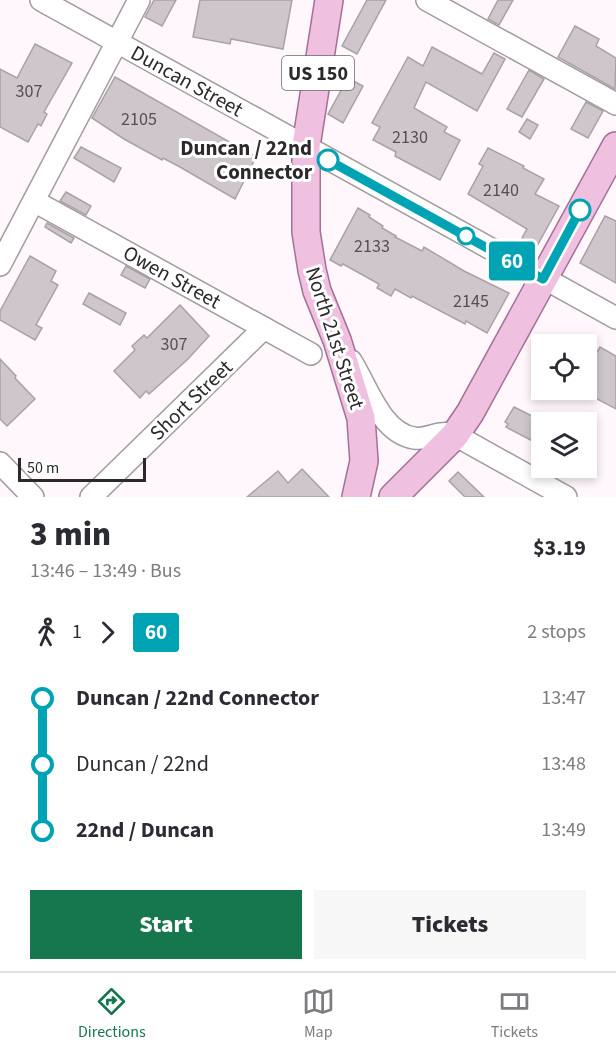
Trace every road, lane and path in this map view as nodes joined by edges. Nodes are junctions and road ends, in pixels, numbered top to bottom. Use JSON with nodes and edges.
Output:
{"nodes":[{"id":1,"x":41,"y":0,"type":"edge"},
{"id":2,"x":139,"y":0,"type":"edge"},
{"id":3,"x":329,"y":0,"type":"edge"},
{"id":4,"x":427,"y":0,"type":"edge"},
{"id":5,"x":117,"y":43,"type":"junction"},
{"id":6,"x":616,"y":104,"type":"edge"},
{"id":7,"x":306,"y":146,"type":"junction"},
{"id":8,"x":616,"y":146,"type":"edge"},
{"id":9,"x":34,"y":201,"type":"junction"},
{"id":10,"x":0,"y":265,"type":"edge"},
{"id":11,"x":543,"y":279,"type":"junction"},
{"id":12,"x":616,"y":318,"type":"edge"},
{"id":13,"x":264,"y":328,"type":"junction"},
{"id":14,"x":337,"y":340,"type":"junction"},
{"id":15,"x":311,"y":354,"type":"dead end"},
{"id":16,"x":455,"y":435,"type":"junction"},
{"id":17,"x":0,"y":463,"type":"edge"},
{"id":18,"x":33,"y":497,"type":"edge"},
{"id":19,"x":91,"y":497,"type":"edge"},
{"id":20,"x":356,"y":497,"type":"edge"},
{"id":21,"x":393,"y":497,"type":"edge"},
{"id":22,"x":566,"y":497,"type":"edge"}],
"edges":[{"from":1,"to":5,"type":"street","name":"Duncan Street"},
{"from":2,"to":5,"type":"street"},
{"from":3,"to":7,"type":"main road","name":"North 21st Street","number":"US 150"},
{"from":4,"to":6,"type":"street"},
{"from":5,"to":7,"type":"street","name":"Duncan Street"},
{"from":5,"to":9,"type":"street"},
{"from":7,"to":11,"type":"street","name":"Duncan Street"},
{"from":7,"to":14,"type":"main road","name":"North 21st Street","number":"US 150"},
{"from":8,"to":11,"type":"main road"},
{"from":9,"to":10,"type":"street"},
{"from":9,"to":13,"type":"street","name":"Owen Street"},
{"from":11,"to":12,"type":"street","name":"Duncan Street"},
{"from":11,"to":16,"type":"main road"},
{"from":13,"to":15,"type":"street","name":"Owen Street"},
{"from":13,"to":19,"type":"street","name":"Short Street"},
{"from":14,"to":16,"type":"street"},
{"from":14,"to":20,"type":"main road","name":"North 21st Street","number":"US 150"},
{"from":16,"to":21,"type":"main road"},
{"from":16,"to":22,"type":"street"},
{"from":17,"to":18,"type":"street"}]}
